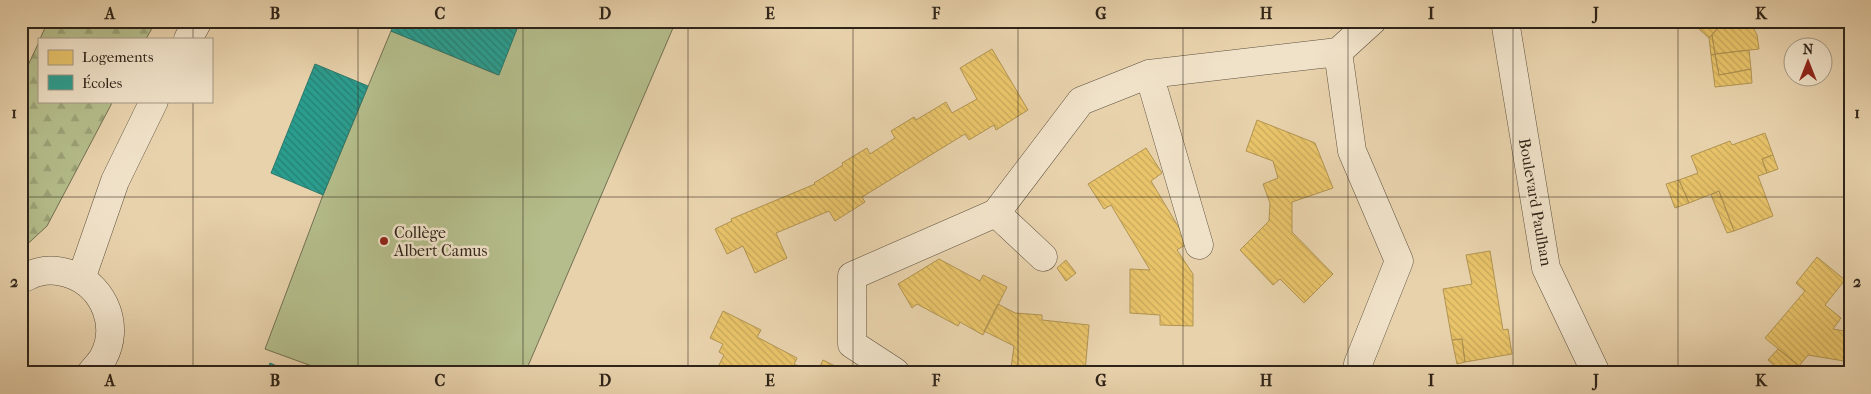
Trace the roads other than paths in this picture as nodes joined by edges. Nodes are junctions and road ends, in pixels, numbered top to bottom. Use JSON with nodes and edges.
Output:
{"nodes":[{"id":1,"x":198,"y":21,"type":"edge"},
{"id":2,"x":1372,"y":21,"type":"edge"},
{"id":3,"x":1505,"y":21,"type":"edge"},
{"id":4,"x":189,"y":38,"type":"edge"},
{"id":5,"x":1338,"y":52,"type":"junction"},
{"id":6,"x":1149,"y":74,"type":"junction"},
{"id":7,"x":154,"y":102,"type":"edge"},
{"id":8,"x":996,"y":213,"type":"junction"},
{"id":9,"x":1199,"y":245,"type":"dead end"},
{"id":10,"x":1043,"y":256,"type":"dead end"},
{"id":11,"x":81,"y":278,"type":"junction"},
{"id":12,"x":21,"y":279,"type":"edge"},
{"id":13,"x":895,"y":372,"type":"edge"},
{"id":14,"x":91,"y":373,"type":"edge"},
{"id":15,"x":1357,"y":373,"type":"edge"},
{"id":16,"x":1596,"y":373,"type":"edge"}],
"edges":[{"from":1,"to":4,"type":"street"},
{"from":2,"to":5,"type":"street"},
{"from":3,"to":16,"type":"street","name":"Boulevard Paulhan"},
{"from":5,"to":6,"type":"street"},
{"from":5,"to":15,"type":"street"},
{"from":6,"to":8,"type":"street"},
{"from":6,"to":9,"type":"street"},
{"from":7,"to":11,"type":"street"},
{"from":8,"to":10,"type":"street"},
{"from":8,"to":13,"type":"street"},
{"from":11,"to":12,"type":"street"},
{"from":11,"to":14,"type":"street"}]}
